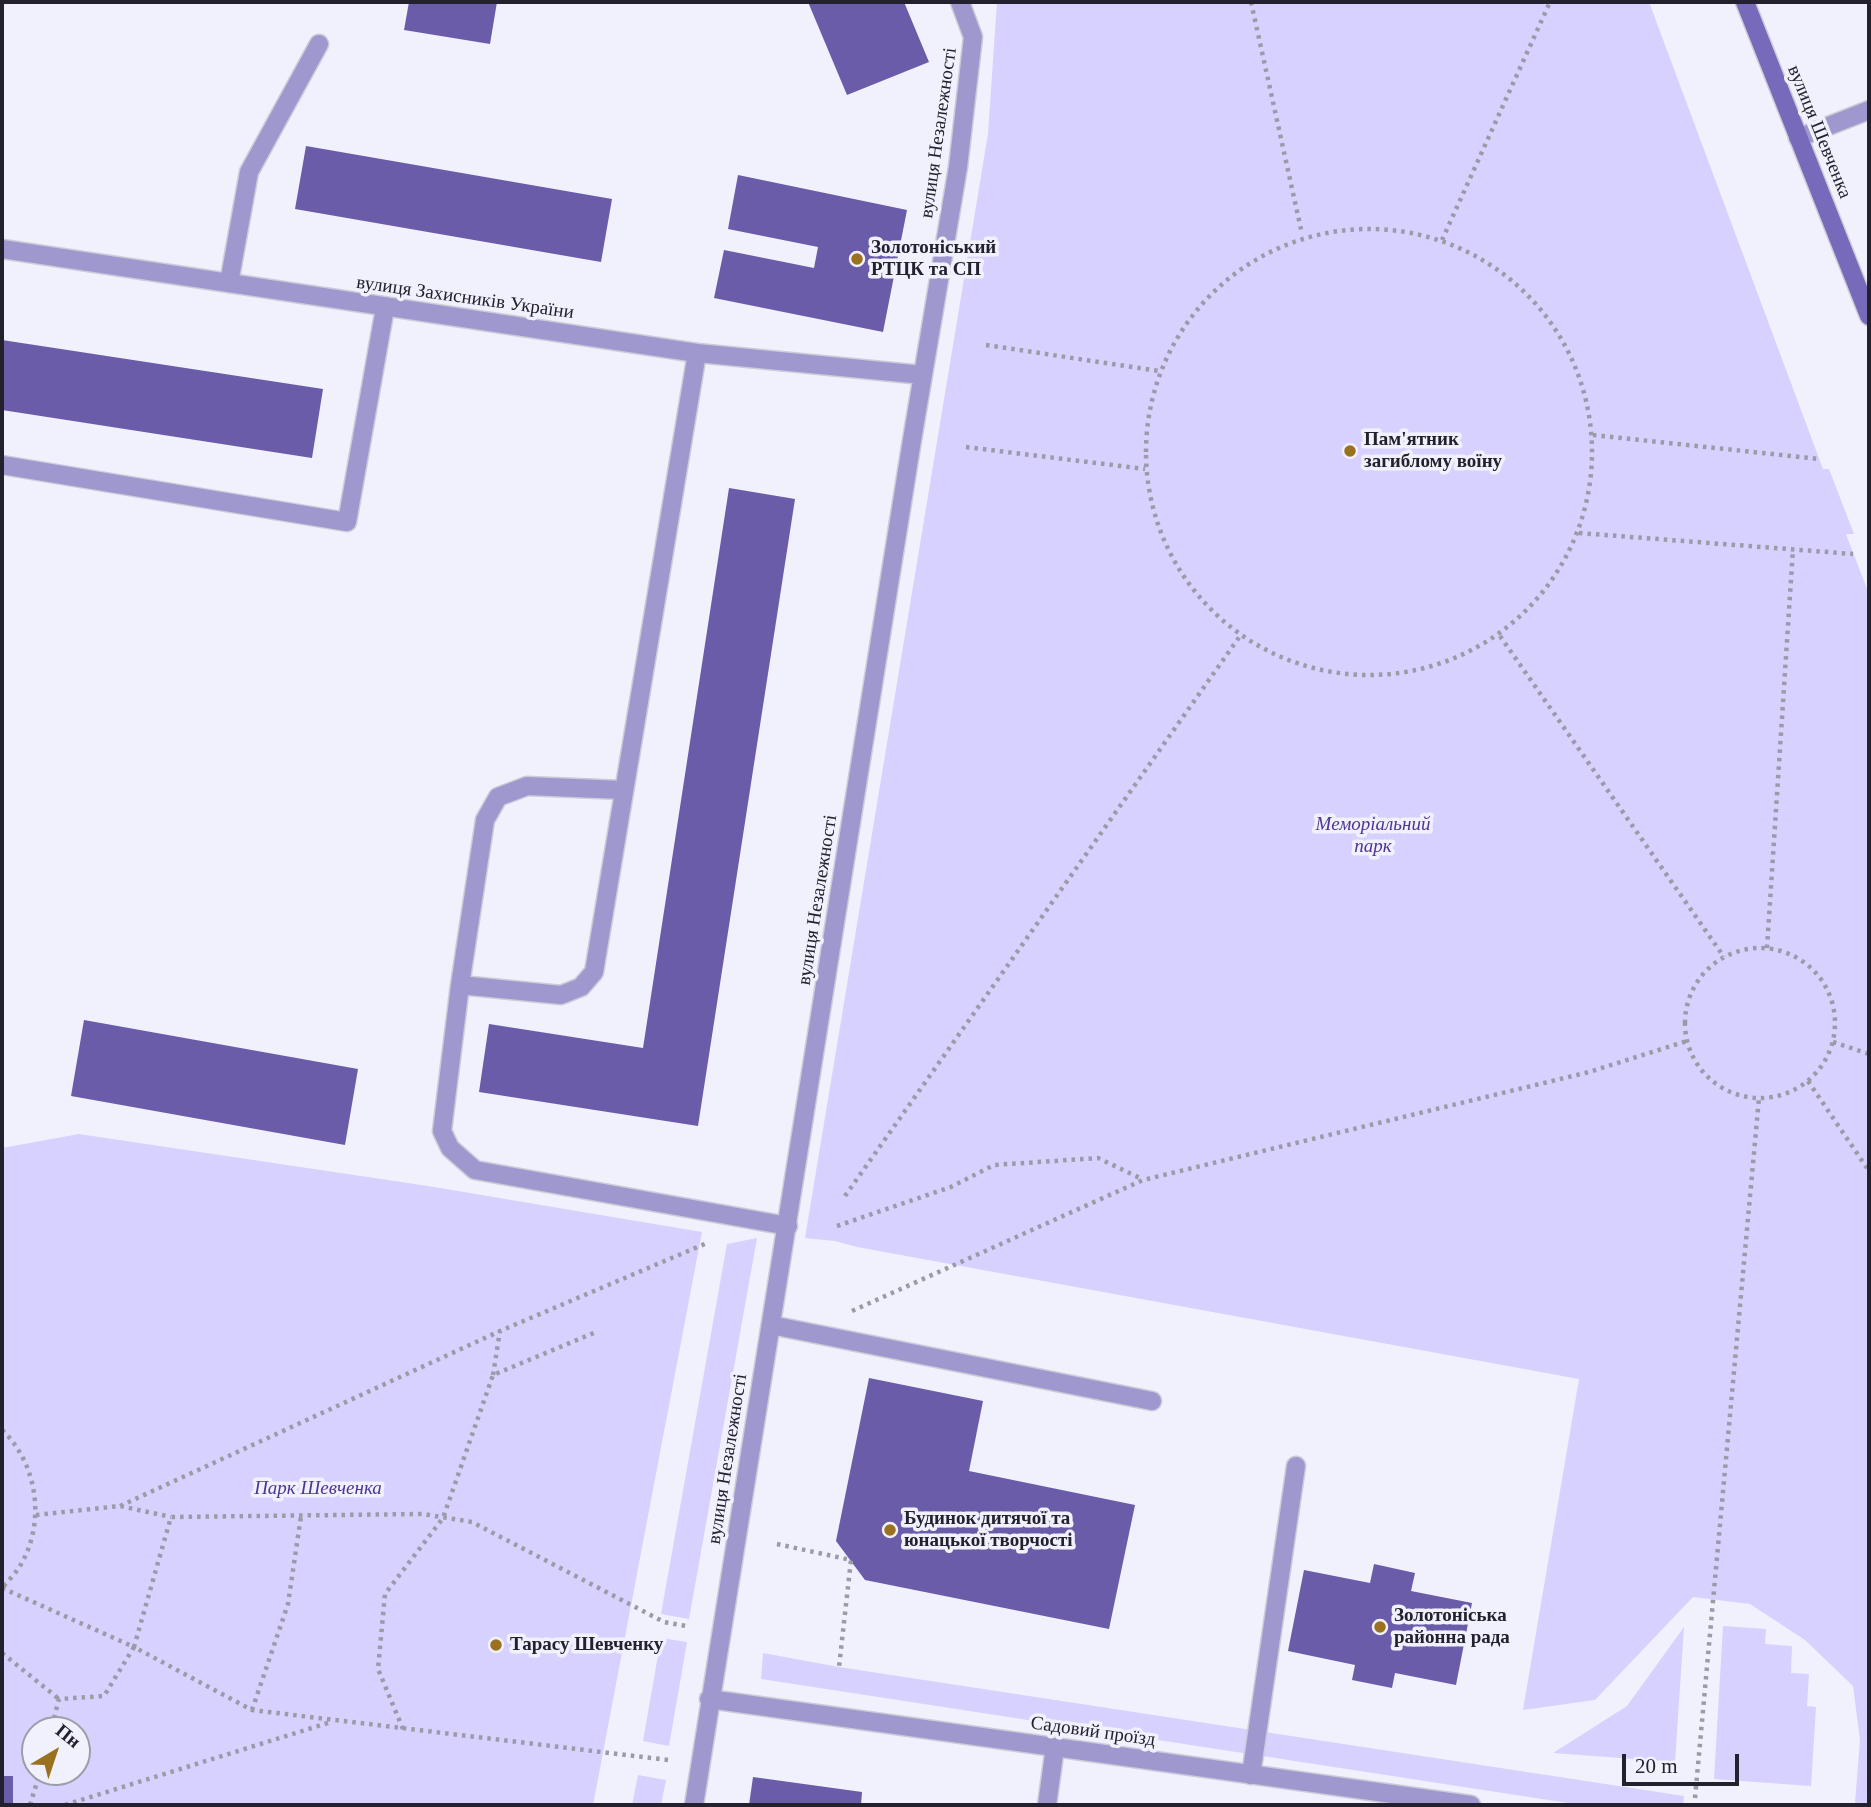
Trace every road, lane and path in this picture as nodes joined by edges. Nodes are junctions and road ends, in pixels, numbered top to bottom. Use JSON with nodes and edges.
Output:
{"nodes":[{"id":1,"x":960,"y":2,"type":"edge"},
{"id":2,"x":1251,"y":2,"type":"edge"},
{"id":3,"x":1550,"y":2,"type":"edge"},
{"id":4,"x":1745,"y":2,"type":"edge"},
{"id":5,"x":319,"y":44,"type":"dead end"},
{"id":6,"x":1869,"y":110,"type":"edge"},
{"id":7,"x":1798,"y":138,"type":"junction"},
{"id":8,"x":1302,"y":234,"type":"junction"},
{"id":9,"x":1442,"y":240,"type":"junction"},
{"id":10,"x":2,"y":249,"type":"edge"},
{"id":11,"x":229,"y":283,"type":"junction"},
{"id":12,"x":385,"y":308,"type":"junction"},
{"id":13,"x":1869,"y":316,"type":"edge"},
{"id":14,"x":986,"y":345,"type":"dead end"},
{"id":15,"x":697,"y":353,"type":"junction"},
{"id":16,"x":1159,"y":371,"type":"junction"},
{"id":17,"x":923,"y":375,"type":"junction"},
{"id":18,"x":1593,"y":435,"type":"junction"},
{"id":19,"x":966,"y":447,"type":"dead end"},
{"id":20,"x":1819,"y":459,"type":"dead end"},
{"id":21,"x":2,"y":466,"type":"edge"},
{"id":22,"x":1145,"y":470,"type":"junction"},
{"id":23,"x":1579,"y":533,"type":"junction"},
{"id":24,"x":1793,"y":550,"type":"junction"},
{"id":25,"x":1853,"y":554,"type":"dead end"},
{"id":26,"x":1240,"y":636,"type":"junction"},
{"id":27,"x":1500,"y":636,"type":"junction"},
{"id":28,"x":623,"y":790,"type":"junction"},
{"id":29,"x":1767,"y":948,"type":"junction"},
{"id":30,"x":1724,"y":957,"type":"junction"},
{"id":31,"x":460,"y":985,"type":"junction"},
{"id":32,"x":1687,"y":1041,"type":"junction"},
{"id":33,"x":1833,"y":1042,"type":"junction"},
{"id":34,"x":1869,"y":1054,"type":"edge"},
{"id":35,"x":1808,"y":1081,"type":"junction"},
{"id":36,"x":1759,"y":1098,"type":"junction"},
{"id":37,"x":1869,"y":1171,"type":"edge"},
{"id":38,"x":1143,"y":1180,"type":"junction"},
{"id":39,"x":845,"y":1196,"type":"dead end"},
{"id":40,"x":788,"y":1226,"type":"junction"},
{"id":41,"x":837,"y":1226,"type":"dead end"},
{"id":42,"x":718,"y":1238,"type":"dead end"},
{"id":43,"x":771,"y":1325,"type":"junction"},
{"id":44,"x":500,"y":1331,"type":"junction"},
{"id":45,"x":806,"y":1331,"type":"junction"},
{"id":46,"x":596,"y":1332,"type":"dead end"},
{"id":47,"x":492,"y":1375,"type":"junction"},
{"id":48,"x":1152,"y":1401,"type":"dead end"},
{"id":49,"x":2,"y":1430,"type":"edge"},
{"id":50,"x":1296,"y":1466,"type":"dead end"},
{"id":51,"x":120,"y":1506,"type":"junction"},
{"id":52,"x":36,"y":1515,"type":"junction"},
{"id":53,"x":301,"y":1516,"type":"junction"},
{"id":54,"x":171,"y":1517,"type":"junction"},
{"id":55,"x":443,"y":1518,"type":"junction"},
{"id":56,"x":777,"y":1544,"type":"dead end"},
{"id":57,"x":2,"y":1588,"type":"edge"},
{"id":58,"x":686,"y":1626,"type":"dead end"},
{"id":59,"x":134,"y":1647,"type":"junction"},
{"id":60,"x":2,"y":1653,"type":"edge"},
{"id":61,"x":839,"y":1667,"type":"dead end"},
{"id":62,"x":59,"y":1699,"type":"junction"},
{"id":63,"x":709,"y":1699,"type":"junction"},
{"id":64,"x":252,"y":1710,"type":"junction"},
{"id":65,"x":55,"y":1716,"type":"edge"},
{"id":66,"x":335,"y":1721,"type":"junction"},
{"id":67,"x":403,"y":1730,"type":"junction"},
{"id":68,"x":1055,"y":1748,"type":"junction"},
{"id":69,"x":668,"y":1760,"type":"dead end"},
{"id":70,"x":1251,"y":1775,"type":"junction"},
{"id":71,"x":36,"y":1786,"type":"edge"},
{"id":72,"x":1695,"y":1798,"type":"dead end"},
{"id":73,"x":30,"y":1805,"type":"edge"},
{"id":74,"x":65,"y":1805,"type":"edge"},
{"id":75,"x":694,"y":1805,"type":"edge"},
{"id":76,"x":1047,"y":1805,"type":"edge"},
{"id":77,"x":1471,"y":1805,"type":"edge"}],
"edges":[{"from":1,"to":17,"type":"street","name":"вулиця Незалежності"},
{"from":2,"to":8,"type":"path"},
{"from":3,"to":9,"type":"path"},
{"from":4,"to":7,"type":"main road","name":"вулиця Шевченка"},
{"from":5,"to":11,"type":"street"},
{"from":6,"to":7,"type":"street"},
{"from":7,"to":13,"type":"main road","name":"вулиця Шевченка"},
{"from":8,"to":9,"type":"path"},
{"from":8,"to":16,"type":"path"},
{"from":9,"to":18,"type":"path"},
{"from":10,"to":11,"type":"street","name":"вулиця Захисників України"},
{"from":11,"to":12,"type":"street","name":"вулиця Захисників України"},
{"from":12,"to":15,"type":"street","name":"вулиця Захисників України"},
{"from":12,"to":21,"type":"street"},
{"from":14,"to":16,"type":"path"},
{"from":15,"to":17,"type":"street","name":"вулиця Захисників України"},
{"from":15,"to":28,"type":"street"},
{"from":16,"to":22,"type":"path"},
{"from":17,"to":40,"type":"street","name":"вулиця Незалежності"},
{"from":18,"to":20,"type":"path"},
{"from":18,"to":23,"type":"path"},
{"from":19,"to":22,"type":"path"},
{"from":22,"to":26,"type":"path"},
{"from":23,"to":24,"type":"path"},
{"from":23,"to":27,"type":"path"},
{"from":24,"to":25,"type":"path"},
{"from":24,"to":29,"type":"path"},
{"from":26,"to":27,"type":"path"},
{"from":26,"to":39,"type":"path"},
{"from":27,"to":30,"type":"path"},
{"from":28,"to":31,"type":"street"},
{"from":28,"to":31,"type":"street"},
{"from":29,"to":30,"type":"path"},
{"from":29,"to":33,"type":"path"},
{"from":30,"to":32,"type":"path"},
{"from":31,"to":40,"type":"street"},
{"from":32,"to":36,"type":"path"},
{"from":32,"to":38,"type":"path"},
{"from":33,"to":34,"type":"path"},
{"from":33,"to":35,"type":"path"},
{"from":35,"to":36,"type":"path"},
{"from":35,"to":37,"type":"path"},
{"from":36,"to":72,"type":"path"},
{"from":38,"to":41,"type":"path"},
{"from":38,"to":45,"type":"path"},
{"from":40,"to":43,"type":"street","name":"вулиця Незалежності"},
{"from":42,"to":44,"type":"path"},
{"from":43,"to":45,"type":"street"},
{"from":43,"to":63,"type":"street","name":"вулиця Незалежності"},
{"from":44,"to":47,"type":"path"},
{"from":44,"to":51,"type":"path"},
{"from":45,"to":48,"type":"street"},
{"from":46,"to":47,"type":"path"},
{"from":47,"to":55,"type":"path"},
{"from":49,"to":52,"type":"path"},
{"from":50,"to":70,"type":"street"},
{"from":51,"to":52,"type":"path"},
{"from":51,"to":54,"type":"path"},
{"from":52,"to":57,"type":"path"},
{"from":53,"to":54,"type":"path"},
{"from":53,"to":55,"type":"path"},
{"from":53,"to":64,"type":"path"},
{"from":54,"to":59,"type":"path"},
{"from":55,"to":58,"type":"path"},
{"from":55,"to":67,"type":"path"},
{"from":56,"to":61,"type":"path"},
{"from":57,"to":59,"type":"path"},
{"from":59,"to":62,"type":"path"},
{"from":59,"to":64,"type":"path"},
{"from":60,"to":62,"type":"path"},
{"from":62,"to":65,"type":"path"},
{"from":63,"to":68,"type":"street","name":"Садовий проїзд"},
{"from":63,"to":75,"type":"street","name":"вулиця Незалежності"},
{"from":64,"to":66,"type":"path"},
{"from":66,"to":67,"type":"path"},
{"from":66,"to":74,"type":"path"},
{"from":67,"to":69,"type":"path"},
{"from":68,"to":70,"type":"street","name":"Садовий проїзд"},
{"from":68,"to":76,"type":"street"},
{"from":70,"to":77,"type":"street","name":"Садовий проїзд"},
{"from":71,"to":73,"type":"path"}]}
